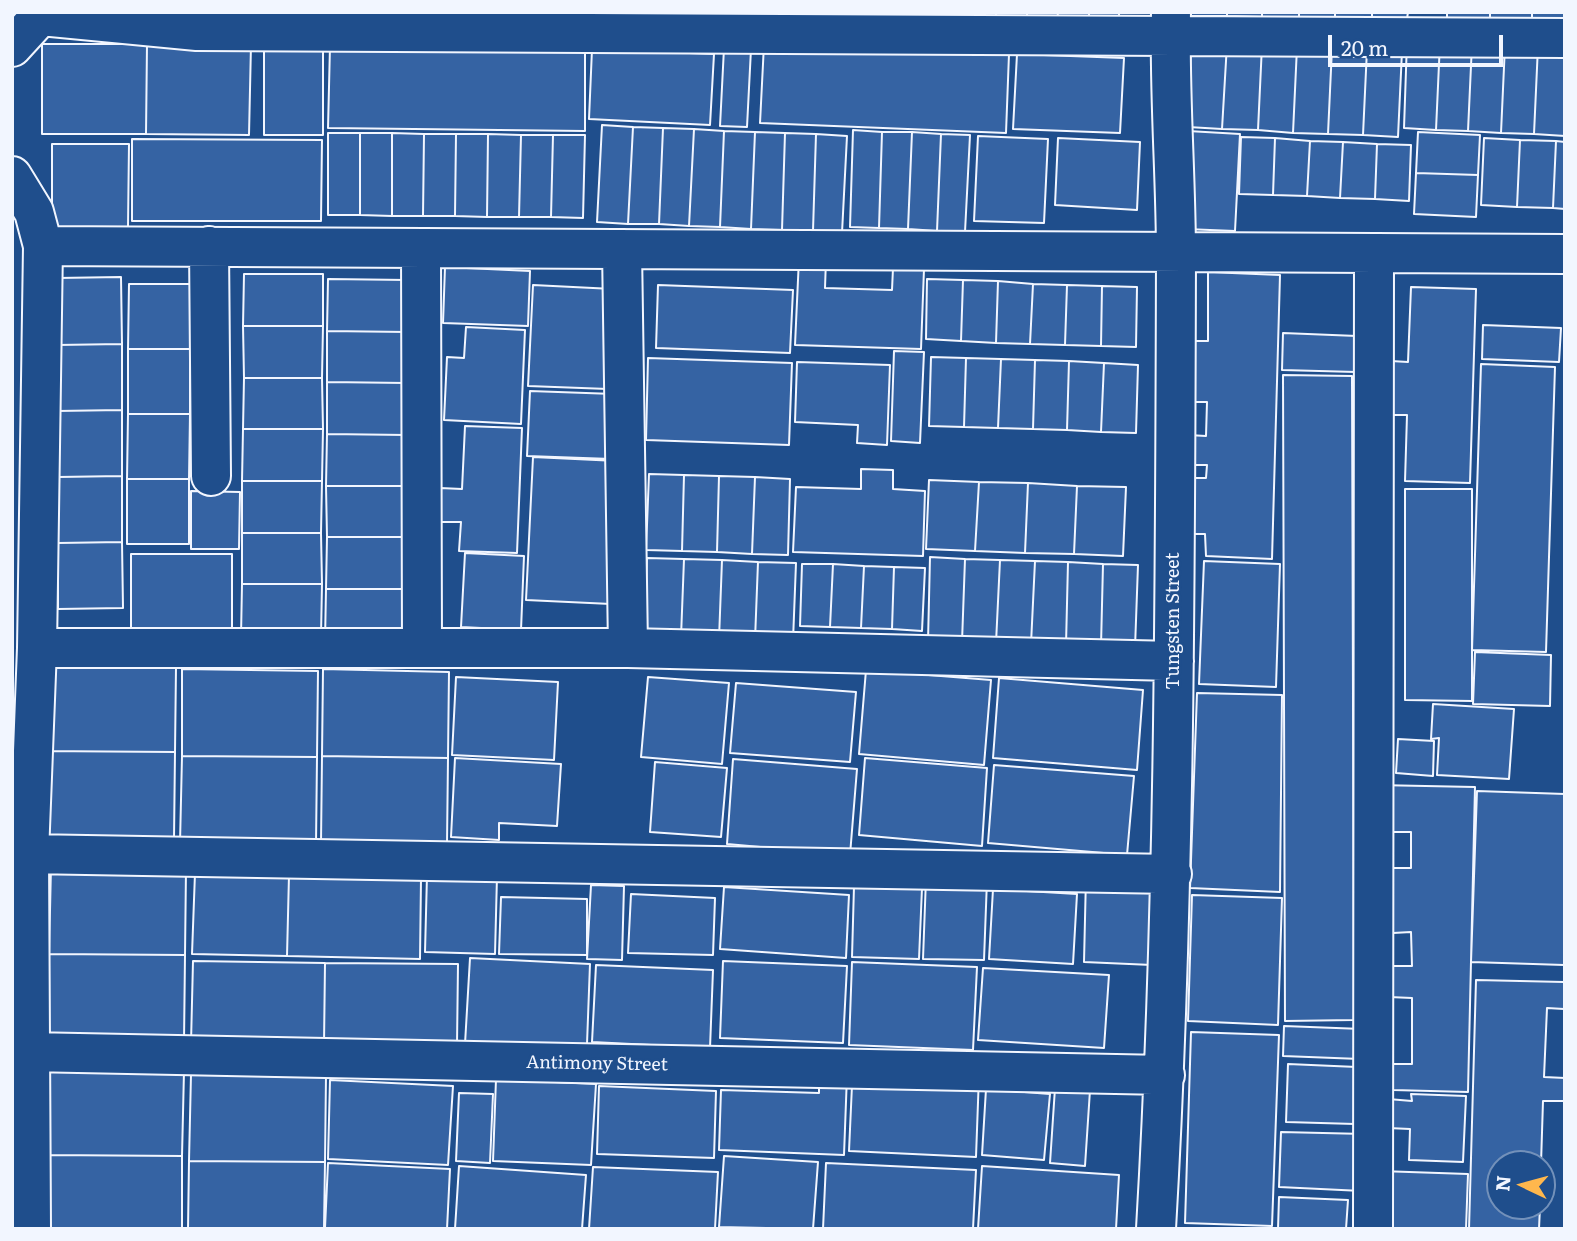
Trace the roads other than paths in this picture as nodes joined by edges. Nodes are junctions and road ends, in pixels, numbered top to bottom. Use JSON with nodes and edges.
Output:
{"nodes":[{"id":1,"x":43,"y":14,"type":"edge"},
{"id":2,"x":1171,"y":24,"type":"edge"},
{"id":3,"x":1565,"y":38,"type":"edge"},
{"id":4,"x":12,"y":47,"type":"edge"},
{"id":5,"x":12,"y":176,"type":"edge"},
{"id":6,"x":43,"y":246,"type":"junction"},
{"id":7,"x":209,"y":246,"type":"junction"},
{"id":8,"x":421,"y":248,"type":"junction"},
{"id":9,"x":622,"y":248,"type":"junction"},
{"id":10,"x":1176,"y":252,"type":"junction"},
{"id":11,"x":1374,"y":253,"type":"junction"},
{"id":12,"x":1565,"y":254,"type":"edge"},
{"id":13,"x":211,"y":476,"type":"dead end"},
{"id":14,"x":37,"y":648,"type":"junction"},
{"id":15,"x":422,"y":648,"type":"junction"},
{"id":16,"x":628,"y":648,"type":"junction"},
{"id":17,"x":1174,"y":661,"type":"junction"},
{"id":18,"x":29,"y":854,"type":"junction"},
{"id":19,"x":1172,"y":874,"type":"junction"},
{"id":20,"x":29,"y":1052,"type":"junction"},
{"id":21,"x":1165,"y":1075,"type":"junction"},
{"id":22,"x":31,"y":1229,"type":"edge"},
{"id":23,"x":1156,"y":1229,"type":"edge"},
{"id":24,"x":1374,"y":1229,"type":"edge"}],
"edges":[{"from":1,"to":2,"type":"street"},
{"from":1,"to":4,"type":"street"},
{"from":2,"to":3,"type":"street"},
{"from":2,"to":10,"type":"street","name":"Tungsten Street"},
{"from":5,"to":6,"type":"street"},
{"from":6,"to":7,"type":"street"},
{"from":6,"to":14,"type":"street"},
{"from":7,"to":8,"type":"street"},
{"from":7,"to":13,"type":"street"},
{"from":8,"to":9,"type":"street"},
{"from":8,"to":15,"type":"street"},
{"from":9,"to":10,"type":"street"},
{"from":9,"to":16,"type":"street"},
{"from":10,"to":11,"type":"street"},
{"from":10,"to":17,"type":"street","name":"Tungsten Street"},
{"from":11,"to":12,"type":"street"},
{"from":11,"to":24,"type":"street"},
{"from":14,"to":15,"type":"street"},
{"from":14,"to":18,"type":"street"},
{"from":15,"to":16,"type":"street"},
{"from":16,"to":17,"type":"street"},
{"from":17,"to":19,"type":"street","name":"Tungsten Street"},
{"from":18,"to":19,"type":"street"},
{"from":18,"to":20,"type":"street"},
{"from":19,"to":21,"type":"street","name":"Tungsten Street"},
{"from":20,"to":21,"type":"street","name":"Antimony Street"},
{"from":20,"to":22,"type":"street"},
{"from":21,"to":23,"type":"street","name":"Tungsten Street"}]}
